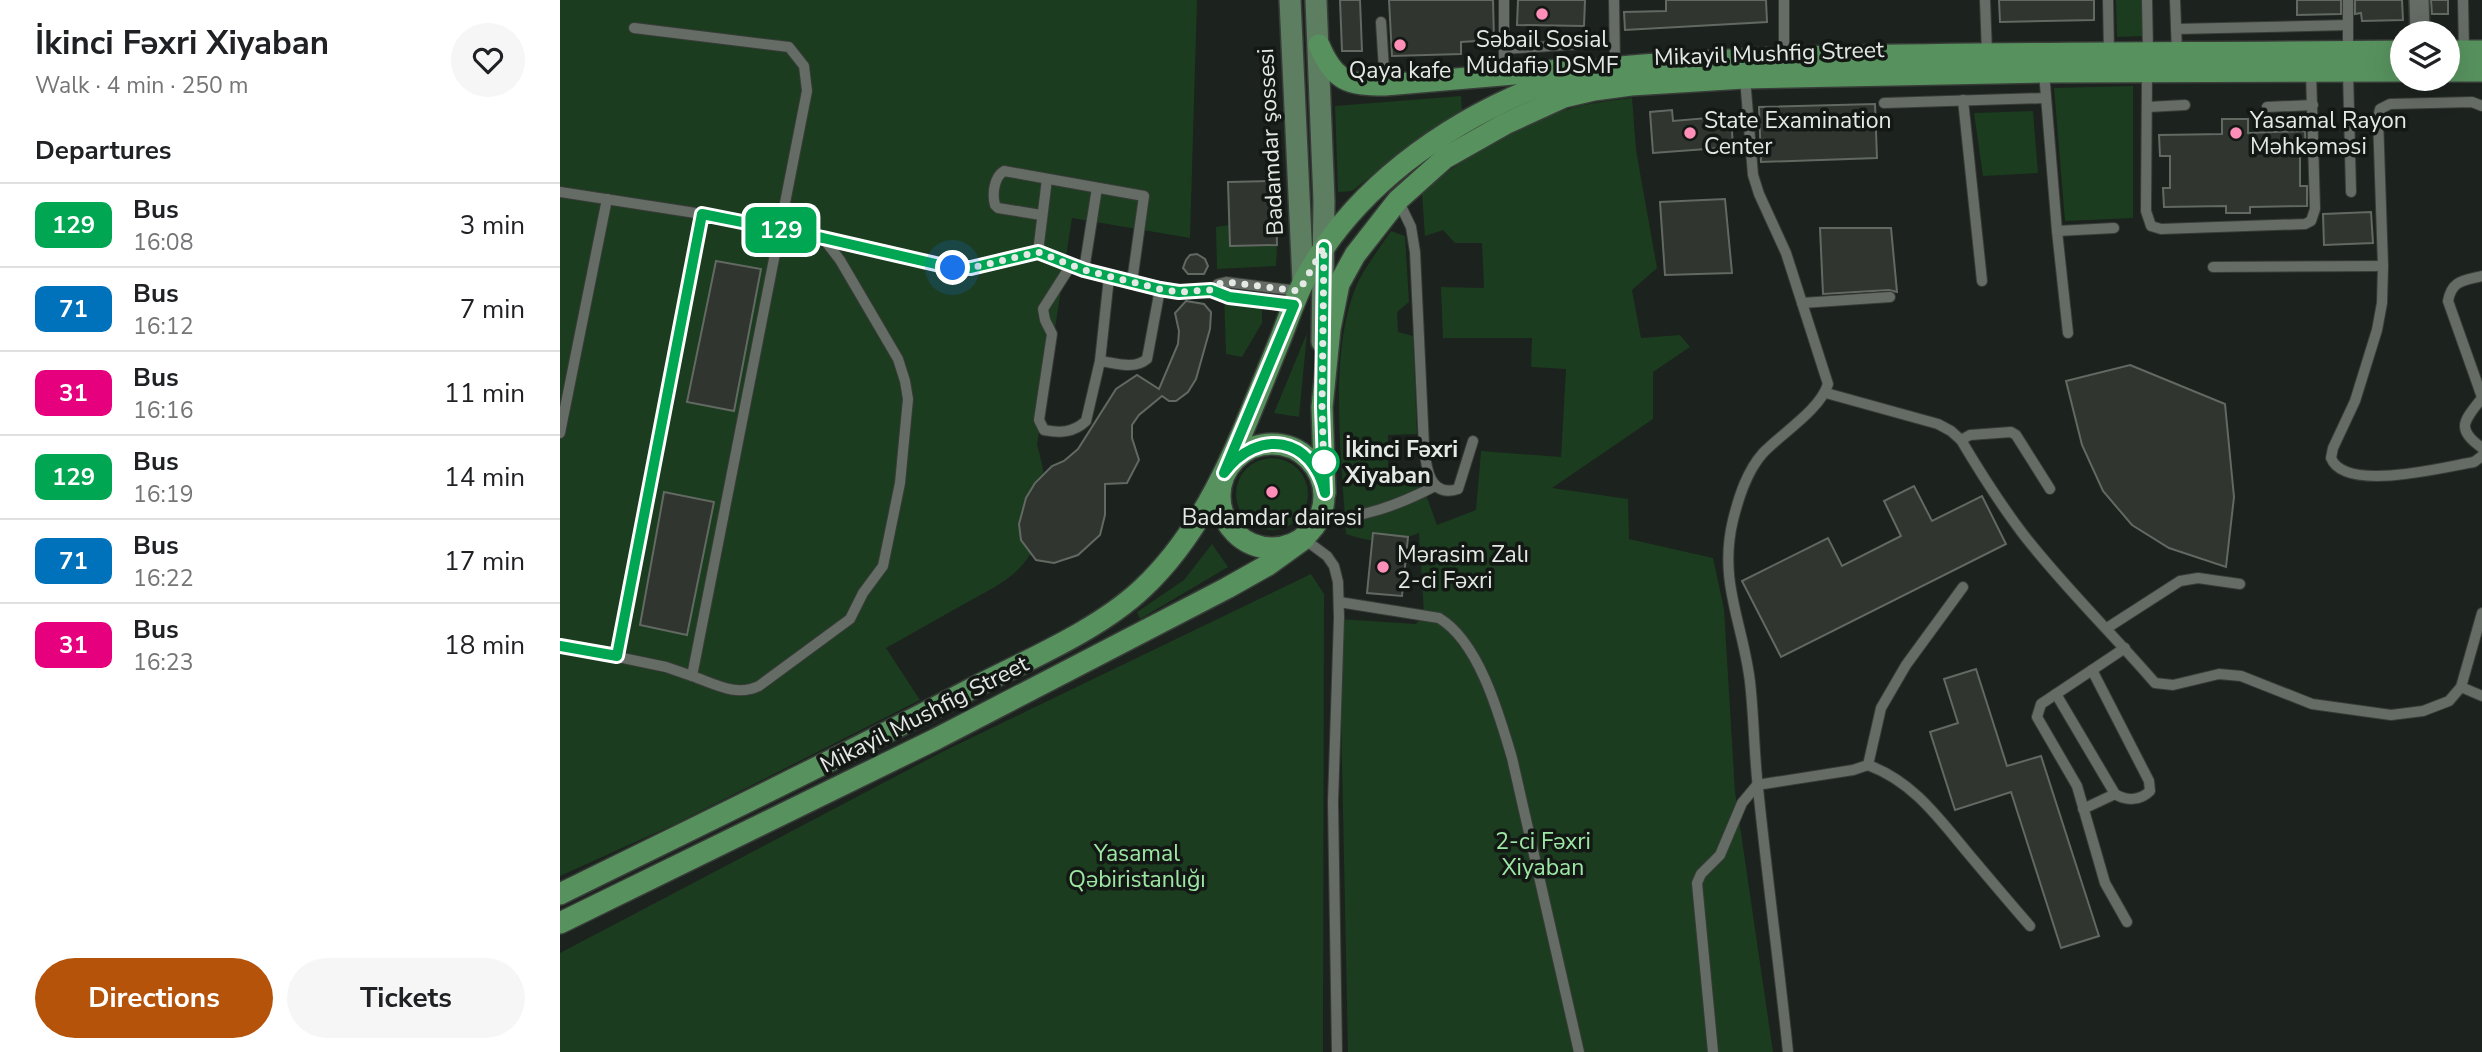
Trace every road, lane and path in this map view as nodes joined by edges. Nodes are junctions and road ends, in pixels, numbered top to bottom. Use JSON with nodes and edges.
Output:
{"nodes":[{"id":1,"x":1290,"y":0,"type":"edge"},
{"id":2,"x":1316,"y":0,"type":"edge"},
{"id":3,"x":1504,"y":0,"type":"edge"},
{"id":4,"x":1615,"y":0,"type":"edge"},
{"id":5,"x":1784,"y":0,"type":"edge"},
{"id":6,"x":1985,"y":0,"type":"edge"},
{"id":7,"x":2108,"y":0,"type":"edge"},
{"id":8,"x":2147,"y":0,"type":"edge"},
{"id":9,"x":2175,"y":0,"type":"edge"},
{"id":10,"x":2348,"y":0,"type":"edge"},
{"id":11,"x":2419,"y":0,"type":"edge"},
{"id":12,"x":2463,"y":0,"type":"edge"},
{"id":13,"x":2420,"y":21,"type":"edge"},
{"id":14,"x":1381,"y":22,"type":"dead end"},
{"id":15,"x":2348,"y":25,"type":"junction"},
{"id":16,"x":634,"y":28,"type":"dead end"},
{"id":17,"x":2176,"y":29,"type":"junction"},
{"id":18,"x":1583,"y":44,"type":"dead end"},
{"id":19,"x":1319,"y":45,"type":"junction"},
{"id":20,"x":1504,"y":49,"type":"junction"},
{"id":21,"x":2465,"y":51,"type":"edge"},
{"id":22,"x":2109,"y":52,"type":"junction"},
{"id":23,"x":2177,"y":52,"type":"junction"},
{"id":24,"x":1987,"y":53,"type":"junction"},
{"id":25,"x":2390,"y":53,"type":"edge"},
{"id":26,"x":1784,"y":57,"type":"junction"},
{"id":27,"x":2348,"y":61,"type":"junction"},
{"id":28,"x":2147,"y":62,"type":"junction"},
{"id":29,"x":1615,"y":66,"type":"junction"},
{"id":30,"x":2390,"y":69,"type":"edge"},
{"id":31,"x":2460,"y":71,"type":"edge"},
{"id":32,"x":2482,"y":71,"type":"edge"},
{"id":33,"x":2044,"y":72,"type":"junction"},
{"id":34,"x":2311,"y":72,"type":"junction"},
{"id":35,"x":1504,"y":74,"type":"junction"},
{"id":36,"x":1744,"y":78,"type":"junction"},
{"id":37,"x":1385,"y":85,"type":"junction"},
{"id":38,"x":2046,"y":98,"type":"junction"},
{"id":39,"x":1963,"y":100,"type":"junction"},
{"id":40,"x":1884,"y":103,"type":"dead end"},
{"id":41,"x":2313,"y":105,"type":"junction"},
{"id":42,"x":2185,"y":106,"type":"dead end"},
{"id":43,"x":2482,"y":106,"type":"edge"},
{"id":44,"x":2148,"y":107,"type":"junction"},
{"id":45,"x":2267,"y":107,"type":"dead end"},
{"id":46,"x":1047,"y":179,"type":"junction"},
{"id":47,"x":1097,"y":188,"type":"junction"},
{"id":48,"x":560,"y":192,"type":"edge"},
{"id":49,"x":2351,"y":192,"type":"dead end"},
{"id":50,"x":607,"y":199,"type":"junction"},
{"id":51,"x":1398,"y":200,"type":"junction"},
{"id":52,"x":702,"y":214,"type":"junction"},
{"id":53,"x":1041,"y":215,"type":"junction"},
{"id":54,"x":2114,"y":228,"type":"dead end"},
{"id":55,"x":779,"y":230,"type":"junction"},
{"id":56,"x":2057,"y":231,"type":"junction"},
{"id":57,"x":823,"y":238,"type":"junction"},
{"id":58,"x":1324,"y":247,"type":"junction"},
{"id":59,"x":1038,"y":252,"type":"junction"},
{"id":60,"x":1071,"y":265,"type":"junction"},
{"id":61,"x":2383,"y":266,"type":"junction"},
{"id":62,"x":2213,"y":267,"type":"dead end"},
{"id":63,"x":1084,"y":270,"type":"junction"},
{"id":64,"x":1108,"y":276,"type":"junction"},
{"id":65,"x":2482,"y":276,"type":"edge"},
{"id":66,"x":1982,"y":281,"type":"dead end"},
{"id":67,"x":1132,"y":282,"type":"junction"},
{"id":68,"x":1160,"y":289,"type":"junction"},
{"id":69,"x":1211,"y":290,"type":"junction"},
{"id":70,"x":1299,"y":293,"type":"junction"},
{"id":71,"x":1890,"y":298,"type":"dead end"},
{"id":72,"x":1802,"y":303,"type":"junction"},
{"id":73,"x":2068,"y":333,"type":"dead end"},
{"id":74,"x":1100,"y":361,"type":"junction"},
{"id":75,"x":1826,"y":393,"type":"junction"},
{"id":76,"x":2482,"y":397,"type":"edge"},
{"id":77,"x":1322,"y":407,"type":"junction"},
{"id":78,"x":560,"y":433,"type":"edge"},
{"id":79,"x":1961,"y":440,"type":"junction"},
{"id":80,"x":1473,"y":441,"type":"dead end"},
{"id":81,"x":2482,"y":448,"type":"edge"},
{"id":82,"x":2482,"y":456,"type":"edge"},
{"id":83,"x":1224,"y":473,"type":"junction"},
{"id":84,"x":1435,"y":486,"type":"junction"},
{"id":85,"x":2050,"y":489,"type":"dead end"},
{"id":86,"x":1325,"y":493,"type":"junction"},
{"id":87,"x":1319,"y":520,"type":"junction"},
{"id":88,"x":1304,"y":539,"type":"junction"},
{"id":89,"x":2240,"y":584,"type":"dead end"},
{"id":90,"x":1963,"y":587,"type":"dead end"},
{"id":91,"x":1339,"y":602,"type":"junction"},
{"id":92,"x":2482,"y":613,"type":"edge"},
{"id":93,"x":2107,"y":628,"type":"junction"},
{"id":94,"x":560,"y":646,"type":"edge"},
{"id":95,"x":2125,"y":648,"type":"junction"},
{"id":96,"x":617,"y":656,"type":"junction"},
{"id":97,"x":2092,"y":670,"type":"junction"},
{"id":98,"x":692,"y":676,"type":"junction"},
{"id":99,"x":2461,"y":687,"type":"junction"},
{"id":100,"x":2056,"y":694,"type":"junction"},
{"id":101,"x":2482,"y":696,"type":"edge"},
{"id":102,"x":1868,"y":765,"type":"junction"},
{"id":103,"x":1758,"y":785,"type":"junction"},
{"id":104,"x":2115,"y":794,"type":"junction"},
{"id":105,"x":2083,"y":809,"type":"junction"},
{"id":106,"x":560,"y":894,"type":"edge"},
{"id":107,"x":2127,"y":922,"type":"dead end"},
{"id":108,"x":560,"y":923,"type":"edge"},
{"id":109,"x":2030,"y":926,"type":"dead end"},
{"id":110,"x":1337,"y":1052,"type":"edge"},
{"id":111,"x":1579,"y":1052,"type":"edge"},
{"id":112,"x":1713,"y":1052,"type":"edge"},
{"id":113,"x":1788,"y":1052,"type":"edge"}],
"edges":[{"from":1,"to":70,"type":"main road","name":"Badamdar şossesi"},
{"from":2,"to":19,"type":"main road"},
{"from":3,"to":20,"type":"lane"},
{"from":4,"to":29,"type":"lane"},
{"from":5,"to":26,"type":"lane"},
{"from":6,"to":24,"type":"lane"},
{"from":7,"to":22,"type":"lane"},
{"from":8,"to":28,"type":"lane"},
{"from":9,"to":17,"type":"lane"},
{"from":10,"to":15,"type":"lane"},
{"from":11,"to":13,"type":"street"},
{"from":12,"to":21,"type":"lane"},
{"from":14,"to":37,"type":"lane"},
{"from":15,"to":17,"type":"lane"},
{"from":15,"to":27,"type":"lane"},
{"from":16,"to":55,"type":"lane"},
{"from":17,"to":23,"type":"lane"},
{"from":18,"to":20,"type":"lane"},
{"from":19,"to":37,"type":"main road"},
{"from":19,"to":58,"type":"main road"},
{"from":20,"to":35,"type":"lane"},
{"from":22,"to":24,"type":"main road","name":"Mikayil Mushfig Street"},
{"from":22,"to":28,"type":"main road","name":"Mikayil Mushfig Street"},
{"from":23,"to":27,"type":"main road","name":"Mikayil Mushfig Street"},
{"from":23,"to":28,"type":"main road","name":"Mikayil Mushfig Street"},
{"from":24,"to":26,"type":"main road","name":"Mikayil Mushfig Street"},
{"from":25,"to":27,"type":"main road","name":"Mikayil Mushfig Street"},
{"from":26,"to":29,"type":"main road","name":"Mikayil Mushfig Street"},
{"from":27,"to":30,"type":"main road","name":"Mikayil Mushfig Street"},
{"from":27,"to":34,"type":"main road","name":"Mikayil Mushfig Street"},
{"from":27,"to":49,"type":"lane"},
{"from":28,"to":33,"type":"main road","name":"Mikayil Mushfig Street"},
{"from":28,"to":34,"type":"main road","name":"Mikayil Mushfig Street"},
{"from":28,"to":44,"type":"lane"},
{"from":29,"to":35,"type":"main road"},
{"from":29,"to":58,"type":"main road","name":"Mikayil Mushfig Street"},
{"from":31,"to":32,"type":"main road"},
{"from":33,"to":36,"type":"main road","name":"Mikayil Mushfig Street"},
{"from":33,"to":38,"type":"lane"},
{"from":34,"to":41,"type":"lane"},
{"from":35,"to":37,"type":"main road"},
{"from":36,"to":51,"type":"main road","name":"Mikayil Mushfig Street"},
{"from":36,"to":72,"type":"lane"},
{"from":38,"to":39,"type":"lane"},
{"from":38,"to":56,"type":"lane"},
{"from":39,"to":40,"type":"lane"},
{"from":39,"to":66,"type":"lane"},
{"from":41,"to":44,"type":"lane"},
{"from":41,"to":45,"type":"lane"},
{"from":42,"to":44,"type":"lane"},
{"from":43,"to":61,"type":"lane"},
{"from":46,"to":47,"type":"lane"},
{"from":46,"to":53,"type":"lane"},
{"from":46,"to":53,"type":"lane"},
{"from":47,"to":63,"type":"lane"},
{"from":47,"to":67,"type":"lane"},
{"from":48,"to":50,"type":"lane"},
{"from":50,"to":52,"type":"lane"},
{"from":50,"to":78,"type":"lane"},
{"from":51,"to":77,"type":"main road","name":"Mikayil Mushfig Street"},
{"from":51,"to":84,"type":"lane"},
{"from":52,"to":55,"type":"lane"},
{"from":52,"to":96,"type":"lane"},
{"from":53,"to":59,"type":"lane"},
{"from":54,"to":56,"type":"lane"},
{"from":55,"to":57,"type":"lane"},
{"from":55,"to":98,"type":"lane"},
{"from":56,"to":73,"type":"lane"},
{"from":57,"to":59,"type":"lane"},
{"from":57,"to":98,"type":"lane"},
{"from":58,"to":70,"type":"main road","name":"Mikayil Mushfig Street"},
{"from":58,"to":77,"type":"main road"},
{"from":59,"to":60,"type":"lane"},
{"from":60,"to":63,"type":"lane"},
{"from":60,"to":74,"type":"lane"},
{"from":61,"to":62,"type":"lane"},
{"from":61,"to":82,"type":"lane"},
{"from":63,"to":64,"type":"lane"},
{"from":64,"to":67,"type":"lane"},
{"from":64,"to":74,"type":"lane"},
{"from":65,"to":76,"type":"lane"},
{"from":67,"to":68,"type":"lane"},
{"from":68,"to":69,"type":"lane"},
{"from":68,"to":74,"type":"lane"},
{"from":69,"to":70,"type":"lane"},
{"from":69,"to":70,"type":"lane"},
{"from":70,"to":83,"type":"main road","name":"Mikayil Mushfig Street"},
{"from":71,"to":72,"type":"lane"},
{"from":72,"to":75,"type":"lane"},
{"from":75,"to":79,"type":"lane"},
{"from":75,"to":103,"type":"lane"},
{"from":76,"to":81,"type":"lane"},
{"from":77,"to":86,"type":"main road","name":"Mikayil Mushfig Street"},
{"from":79,"to":85,"type":"lane"},
{"from":79,"to":93,"type":"lane"},
{"from":80,"to":84,"type":"lane"},
{"from":83,"to":86,"type":"main road"},
{"from":83,"to":88,"type":"main road"},
{"from":83,"to":106,"type":"main road","name":"Mikayil Mushfig Street"},
{"from":84,"to":87,"type":"lane"},
{"from":86,"to":87,"type":"main road"},
{"from":87,"to":88,"type":"main road"},
{"from":88,"to":91,"type":"lane"},
{"from":88,"to":108,"type":"main road","name":"Mikayil Mushfig Street"},
{"from":89,"to":93,"type":"lane"},
{"from":90,"to":102,"type":"lane"},
{"from":91,"to":110,"type":"lane"},
{"from":91,"to":111,"type":"lane"},
{"from":92,"to":99,"type":"lane"},
{"from":93,"to":95,"type":"lane"},
{"from":94,"to":96,"type":"lane"},
{"from":95,"to":97,"type":"lane"},
{"from":95,"to":99,"type":"lane"},
{"from":96,"to":98,"type":"lane"},
{"from":97,"to":100,"type":"lane"},
{"from":97,"to":104,"type":"lane"},
{"from":99,"to":101,"type":"lane"},
{"from":100,"to":104,"type":"lane"},
{"from":100,"to":105,"type":"lane"},
{"from":102,"to":103,"type":"lane"},
{"from":102,"to":109,"type":"lane"},
{"from":103,"to":112,"type":"lane"},
{"from":103,"to":113,"type":"lane"},
{"from":104,"to":105,"type":"lane"},
{"from":105,"to":107,"type":"lane"}]}
